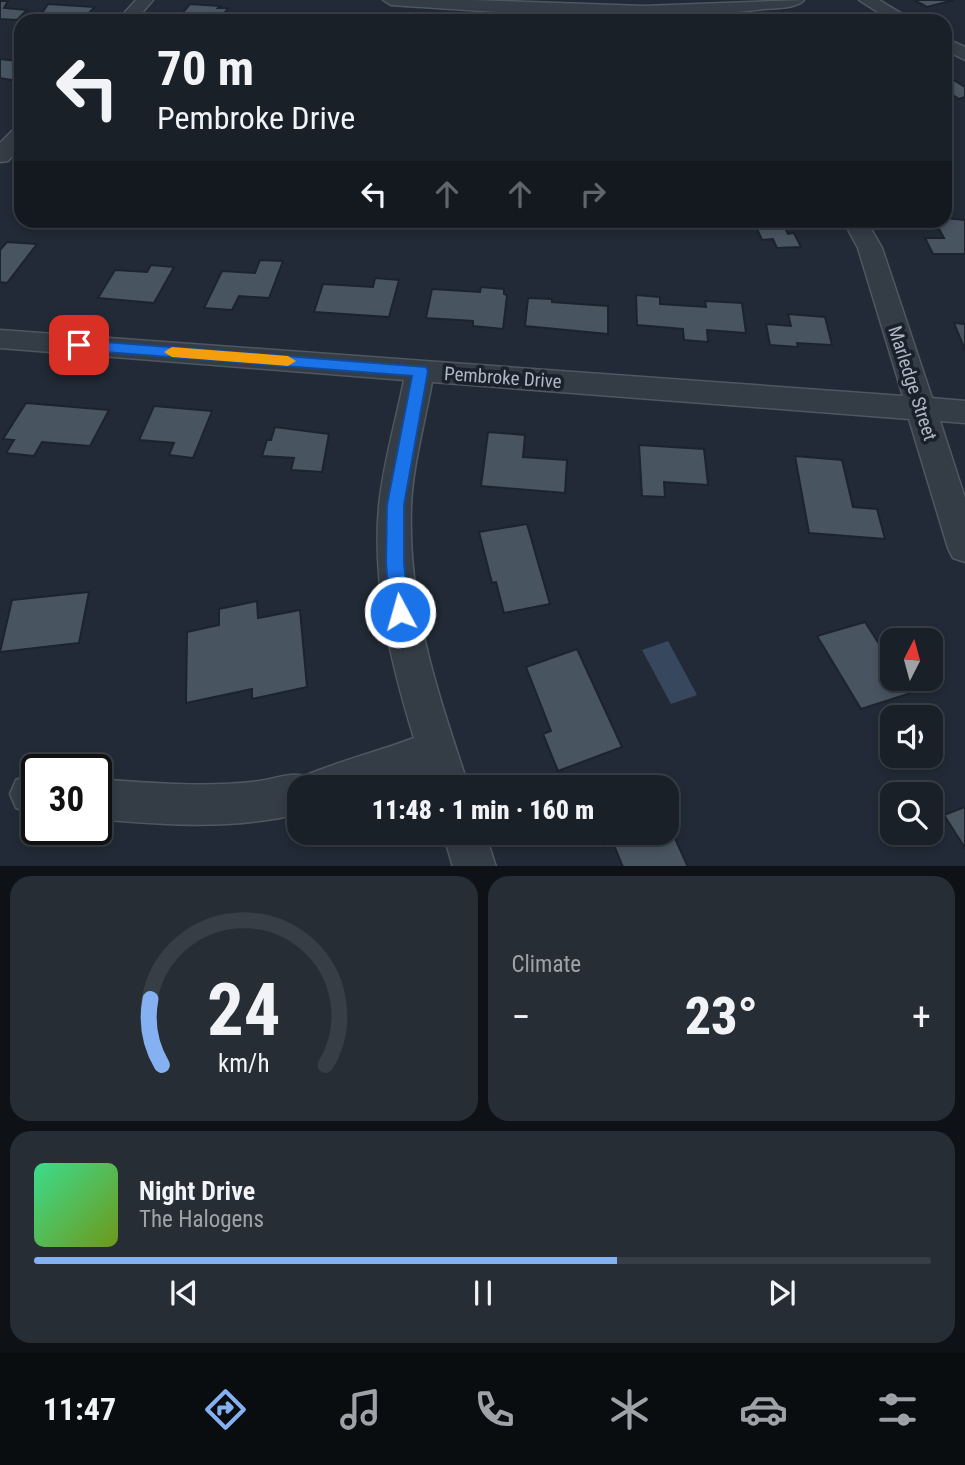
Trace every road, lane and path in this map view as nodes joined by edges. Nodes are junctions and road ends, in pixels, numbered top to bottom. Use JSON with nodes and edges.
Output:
{"nodes":[{"id":1,"x":145,"y":0,"type":"edge"},
{"id":2,"x":391,"y":0,"type":"edge"},
{"id":3,"x":402,"y":0,"type":"edge"},
{"id":4,"x":796,"y":0,"type":"edge"},
{"id":5,"x":867,"y":0,"type":"edge"},
{"id":6,"x":654,"y":11,"type":"edge"},
{"id":7,"x":132,"y":14,"type":"edge"},
{"id":8,"x":892,"y":14,"type":"edge"},
{"id":9,"x":14,"y":131,"type":"edge"},
{"id":10,"x":0,"y":156,"type":"edge"},
{"id":11,"x":859,"y":228,"type":"edge"},
{"id":12,"x":0,"y":339,"type":"edge"},
{"id":13,"x":421,"y":371,"type":"junction"},
{"id":14,"x":921,"y":408,"type":"junction"},
{"id":15,"x":965,"y":412,"type":"edge"},
{"id":16,"x":965,"y":548,"type":"edge"},
{"id":17,"x":437,"y":750,"type":"junction"},
{"id":18,"x":368,"y":775,"type":"edge"},
{"id":19,"x":445,"y":775,"type":"edge"},
{"id":20,"x":287,"y":797,"type":"edge"},
{"id":21,"x":112,"y":801,"type":"edge"},
{"id":22,"x":468,"y":845,"type":"edge"},
{"id":23,"x":475,"y":866,"type":"edge"}],
"edges":[{"from":1,"to":7,"type":"street"},
{"from":2,"to":3,"type":"street"},
{"from":3,"to":6,"type":"street"},
{"from":4,"to":6,"type":"street"},
{"from":5,"to":8,"type":"street"},
{"from":9,"to":10,"type":"street"},
{"from":11,"to":14,"type":"street","name":"Marledge Street"},
{"from":12,"to":13,"type":"street","name":"Pembroke Drive"},
{"from":13,"to":14,"type":"street","name":"Pembroke Drive"},
{"from":13,"to":17,"type":"street"},
{"from":14,"to":15,"type":"street","name":"Pembroke Drive"},
{"from":14,"to":16,"type":"street","name":"Marledge Street"},
{"from":17,"to":18,"type":"street"},
{"from":17,"to":19,"type":"street"},
{"from":20,"to":21,"type":"street"},
{"from":22,"to":23,"type":"street"}]}
